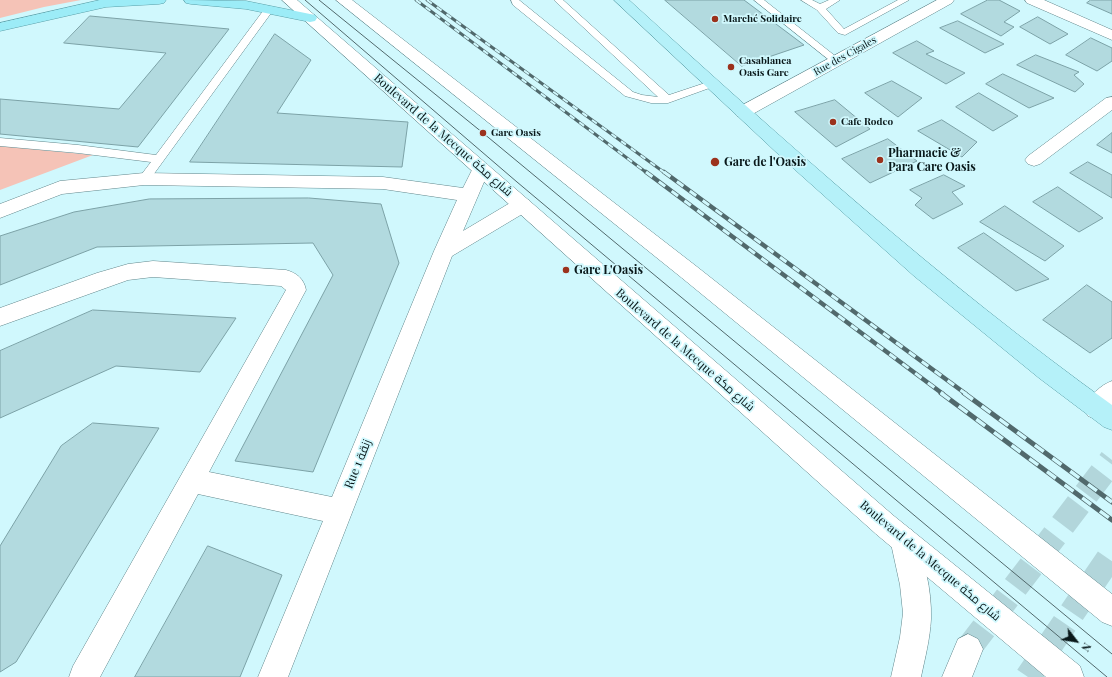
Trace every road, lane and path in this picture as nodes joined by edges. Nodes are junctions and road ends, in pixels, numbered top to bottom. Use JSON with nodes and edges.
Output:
{"nodes":[{"id":1,"x":159,"y":0,"type":"edge"},
{"id":2,"x":191,"y":0,"type":"edge"},
{"id":3,"x":289,"y":0,"type":"edge"},
{"id":4,"x":343,"y":0,"type":"edge"},
{"id":5,"x":515,"y":0,"type":"edge"},
{"id":6,"x":558,"y":0,"type":"edge"},
{"id":7,"x":621,"y":0,"type":"edge"},
{"id":8,"x":758,"y":0,"type":"edge"},
{"id":9,"x":805,"y":0,"type":"edge"},
{"id":10,"x":836,"y":0,"type":"edge"},
{"id":11,"x":905,"y":0,"type":"edge"},
{"id":12,"x":947,"y":0,"type":"edge"},
{"id":13,"x":1032,"y":0,"type":"edge"},
{"id":14,"x":820,"y":8,"type":"junction"},
{"id":15,"x":269,"y":9,"type":"junction"},
{"id":16,"x":310,"y":18,"type":"junction"},
{"id":17,"x":0,"y":27,"type":"edge"},
{"id":18,"x":1112,"y":36,"type":"edge"},
{"id":19,"x":836,"y":61,"type":"junction"},
{"id":20,"x":711,"y":84,"type":"junction"},
{"id":21,"x":668,"y":100,"type":"junction"},
{"id":22,"x":1112,"y":102,"type":"edge"},
{"id":23,"x":743,"y":112,"type":"junction"},
{"id":24,"x":0,"y":142,"type":"edge"},
{"id":25,"x":159,"y":159,"type":"junction"},
{"id":26,"x":1034,"y":160,"type":"dead end"},
{"id":27,"x":481,"y":168,"type":"junction"},
{"id":28,"x":144,"y":179,"type":"junction"},
{"id":29,"x":470,"y":195,"type":"junction"},
{"id":30,"x":522,"y":205,"type":"junction"},
{"id":31,"x":0,"y":211,"type":"edge"},
{"id":32,"x":444,"y":251,"type":"junction"},
{"id":33,"x":0,"y":317,"type":"edge"},
{"id":34,"x":1112,"y":391,"type":"edge"},
{"id":35,"x":1104,"y":413,"type":"edge"},
{"id":36,"x":192,"y":481,"type":"junction"},
{"id":37,"x":339,"y":511,"type":"junction"},
{"id":38,"x":903,"y":539,"type":"junction"},
{"id":39,"x":1112,"y":612,"type":"edge"},
{"id":40,"x":968,"y":649,"type":"tunnel mouth"},
{"id":41,"x":84,"y":677,"type":"edge"},
{"id":42,"x":272,"y":677,"type":"edge"},
{"id":43,"x":906,"y":677,"type":"edge"},
{"id":44,"x":957,"y":677,"type":"edge"},
{"id":45,"x":1069,"y":677,"type":"edge"}],
"edges":[{"from":1,"to":17,"type":"highway"},
{"from":2,"to":15,"type":"highway"},
{"from":3,"to":16,"type":"street","name":"Boulevard de la Mecque شارع مكة"},
{"from":4,"to":39,"type":"street"},
{"from":5,"to":21,"type":"lane"},
{"from":6,"to":21,"type":"lane"},
{"from":7,"to":20,"type":"main road"},
{"from":8,"to":19,"type":"lane"},
{"from":9,"to":14,"type":"lane"},
{"from":10,"to":14,"type":"lane"},
{"from":11,"to":14,"type":"lane"},
{"from":12,"to":19,"type":"street","name":"Rue des Cigales"},
{"from":13,"to":18,"type":"street"},
{"from":15,"to":16,"type":"highway"},
{"from":15,"to":25,"type":"lane"},
{"from":16,"to":27,"type":"street","name":"Boulevard de la Mecque شارع مكة"},
{"from":19,"to":23,"type":"street","name":"Rue des Cigales"},
{"from":20,"to":21,"type":"lane"},
{"from":20,"to":23,"type":"main road"},
{"from":22,"to":26,"type":"street"},
{"from":23,"to":35,"type":"main road"},
{"from":24,"to":25,"type":"lane"},
{"from":25,"to":28,"type":"lane"},
{"from":27,"to":29,"type":"street","name":"Rue 1 زنقة"},
{"from":27,"to":30,"type":"street","name":"Boulevard de la Mecque شارع مكة"},
{"from":28,"to":29,"type":"street"},
{"from":28,"to":31,"type":"street"},
{"from":29,"to":32,"type":"street","name":"Rue 1 زنقة"},
{"from":30,"to":32,"type":"street"},
{"from":30,"to":38,"type":"street","name":"Boulevard de la Mecque شارع مكة"},
{"from":32,"to":37,"type":"street","name":"Rue 1 زنقة"},
{"from":33,"to":36,"type":"street"},
{"from":34,"to":35,"type":"street"},
{"from":36,"to":37,"type":"street"},
{"from":36,"to":41,"type":"street"},
{"from":37,"to":42,"type":"street","name":"Rue 1 زنقة"},
{"from":38,"to":43,"type":"street"},
{"from":38,"to":45,"type":"street","name":"Boulevard de la Mecque شارع مكة"},
{"from":40,"to":44,"type":"street"}]}
